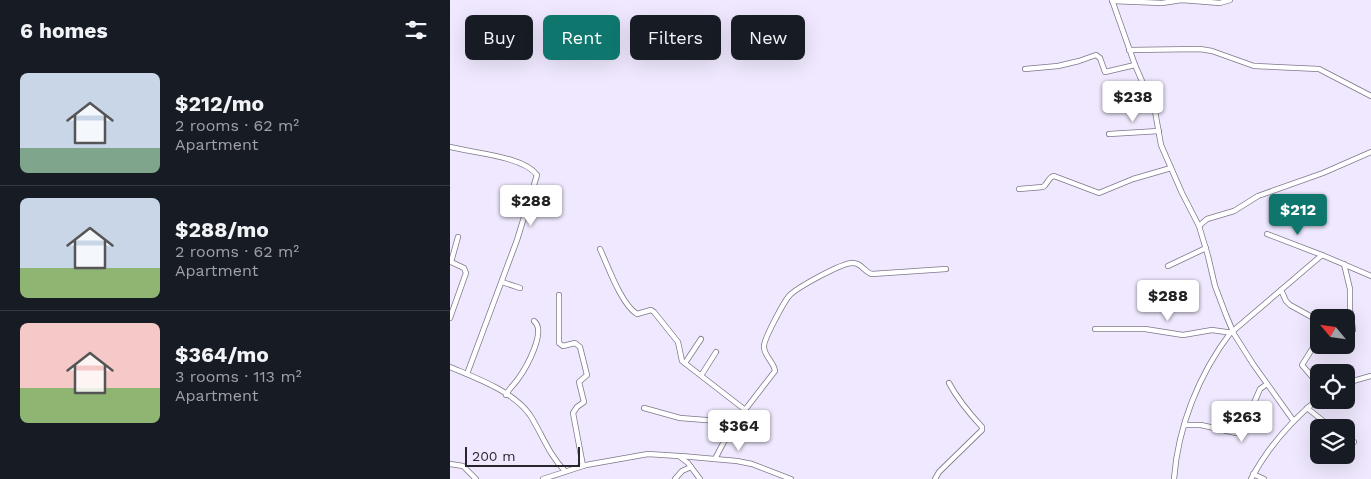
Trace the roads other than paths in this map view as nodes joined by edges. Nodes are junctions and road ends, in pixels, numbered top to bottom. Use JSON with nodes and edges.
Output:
{"nodes":[{"id":1,"x":1230,"y":0,"type":"edge"},
{"id":2,"x":1112,"y":1,"type":"edge"},
{"id":3,"x":1129,"y":50,"type":"junction"},
{"id":4,"x":1135,"y":65,"type":"junction"},
{"id":5,"x":1025,"y":69,"type":"dead end"},
{"id":6,"x":1371,"y":96,"type":"edge"},
{"id":7,"x":1159,"y":131,"type":"junction"},
{"id":8,"x":1109,"y":134,"type":"dead end"},
{"id":9,"x":450,"y":147,"type":"edge"},
{"id":10,"x":1371,"y":152,"type":"edge"},
{"id":11,"x":1171,"y":168,"type":"junction"},
{"id":12,"x":1019,"y":190,"type":"dead end"},
{"id":13,"x":1198,"y":226,"type":"junction"},
{"id":14,"x":1267,"y":234,"type":"dead end"},
{"id":15,"x":458,"y":237,"type":"dead end"},
{"id":16,"x":1206,"y":248,"type":"junction"},
{"id":17,"x":600,"y":249,"type":"dead end"},
{"id":18,"x":1322,"y":255,"type":"junction"},
{"id":19,"x":1344,"y":264,"type":"junction"},
{"id":20,"x":1168,"y":266,"type":"dead end"},
{"id":21,"x":946,"y":269,"type":"dead end"},
{"id":22,"x":1371,"y":276,"type":"edge"},
{"id":23,"x":502,"y":282,"type":"junction"},
{"id":24,"x":520,"y":288,"type":"dead end"},
{"id":25,"x":1281,"y":290,"type":"junction"},
{"id":26,"x":559,"y":294,"type":"dead end"},
{"id":27,"x":1350,"y":309,"type":"edge"},
{"id":28,"x":1310,"y":316,"type":"edge"},
{"id":29,"x":450,"y":318,"type":"edge"},
{"id":30,"x":534,"y":321,"type":"dead end"},
{"id":31,"x":1095,"y":329,"type":"dead end"},
{"id":32,"x":1233,"y":332,"type":"junction"},
{"id":33,"x":701,"y":339,"type":"dead end"},
{"id":34,"x":716,"y":352,"type":"dead end"},
{"id":35,"x":1310,"y":352,"type":"edge"},
{"id":36,"x":685,"y":364,"type":"junction"},
{"id":37,"x":450,"y":367,"type":"edge"},
{"id":38,"x":467,"y":374,"type":"junction"},
{"id":39,"x":702,"y":374,"type":"junction"},
{"id":40,"x":1310,"y":374,"type":"edge"},
{"id":41,"x":1371,"y":376,"type":"edge"},
{"id":42,"x":1355,"y":380,"type":"edge"},
{"id":43,"x":949,"y":383,"type":"dead end"},
{"id":44,"x":1267,"y":384,"type":"junction"},
{"id":45,"x":506,"y":395,"type":"junction"},
{"id":46,"x":1310,"y":406,"type":"edge"},
{"id":47,"x":644,"y":408,"type":"dead end"},
{"id":48,"x":1307,"y":408,"type":"junction"},
{"id":49,"x":744,"y":409,"type":"junction"},
{"id":50,"x":1321,"y":419,"type":"edge"},
{"id":51,"x":1293,"y":420,"type":"junction"},
{"id":52,"x":1185,"y":425,"type":"junction"},
{"id":53,"x":728,"y":434,"type":"junction"},
{"id":54,"x":679,"y":456,"type":"junction"},
{"id":55,"x":715,"y":459,"type":"junction"},
{"id":56,"x":450,"y":464,"type":"edge"},
{"id":57,"x":583,"y":466,"type":"junction"},
{"id":58,"x":691,"y":467,"type":"junction"},
{"id":59,"x":565,"y":472,"type":"junction"},
{"id":60,"x":1252,"y":477,"type":"edge"},
{"id":61,"x":476,"y":479,"type":"edge"},
{"id":62,"x":543,"y":479,"type":"edge"},
{"id":63,"x":675,"y":479,"type":"edge"},
{"id":64,"x":700,"y":479,"type":"edge"},
{"id":65,"x":791,"y":479,"type":"edge"},
{"id":66,"x":935,"y":479,"type":"edge"},
{"id":67,"x":1174,"y":479,"type":"edge"},
{"id":68,"x":1264,"y":479,"type":"edge"}],
"edges":[{"from":1,"to":2,"type":"street"},
{"from":2,"to":3,"type":"street"},
{"from":3,"to":4,"type":"street"},
{"from":3,"to":6,"type":"street"},
{"from":4,"to":5,"type":"street"},
{"from":4,"to":7,"type":"street"},
{"from":7,"to":8,"type":"street"},
{"from":7,"to":11,"type":"street"},
{"from":9,"to":23,"type":"street"},
{"from":10,"to":13,"type":"street"},
{"from":11,"to":12,"type":"street"},
{"from":11,"to":13,"type":"street"},
{"from":13,"to":16,"type":"street"},
{"from":14,"to":18,"type":"street"},
{"from":15,"to":29,"type":"street"},
{"from":16,"to":20,"type":"street"},
{"from":16,"to":32,"type":"street"},
{"from":17,"to":36,"type":"street"},
{"from":18,"to":19,"type":"street"},
{"from":18,"to":25,"type":"street"},
{"from":19,"to":22,"type":"street"},
{"from":19,"to":27,"type":"street"},
{"from":21,"to":49,"type":"street"},
{"from":23,"to":24,"type":"street"},
{"from":23,"to":38,"type":"street"},
{"from":25,"to":28,"type":"street"},
{"from":25,"to":32,"type":"street"},
{"from":26,"to":57,"type":"street"},
{"from":30,"to":45,"type":"street"},
{"from":31,"to":32,"type":"street"},
{"from":32,"to":44,"type":"street"},
{"from":32,"to":52,"type":"street"},
{"from":33,"to":36,"type":"street"},
{"from":34,"to":39,"type":"street"},
{"from":35,"to":40,"type":"street"},
{"from":36,"to":39,"type":"street"},
{"from":37,"to":38,"type":"street"},
{"from":38,"to":45,"type":"street"},
{"from":39,"to":49,"type":"street"},
{"from":41,"to":42,"type":"street"},
{"from":43,"to":66,"type":"street"},
{"from":44,"to":51,"type":"street"},
{"from":44,"to":52,"type":"street"},
{"from":45,"to":59,"type":"street"},
{"from":46,"to":48,"type":"street"},
{"from":47,"to":53,"type":"street"},
{"from":48,"to":50,"type":"street"},
{"from":48,"to":51,"type":"street"},
{"from":49,"to":53,"type":"street"},
{"from":51,"to":60,"type":"street"},
{"from":52,"to":67,"type":"street"},
{"from":53,"to":55,"type":"street"},
{"from":54,"to":55,"type":"street"},
{"from":54,"to":57,"type":"street"},
{"from":54,"to":58,"type":"street"},
{"from":55,"to":65,"type":"street"},
{"from":56,"to":61,"type":"street"},
{"from":57,"to":59,"type":"street"},
{"from":58,"to":63,"type":"street"},
{"from":58,"to":64,"type":"street"},
{"from":59,"to":62,"type":"street"},
{"from":60,"to":68,"type":"street"}]}
